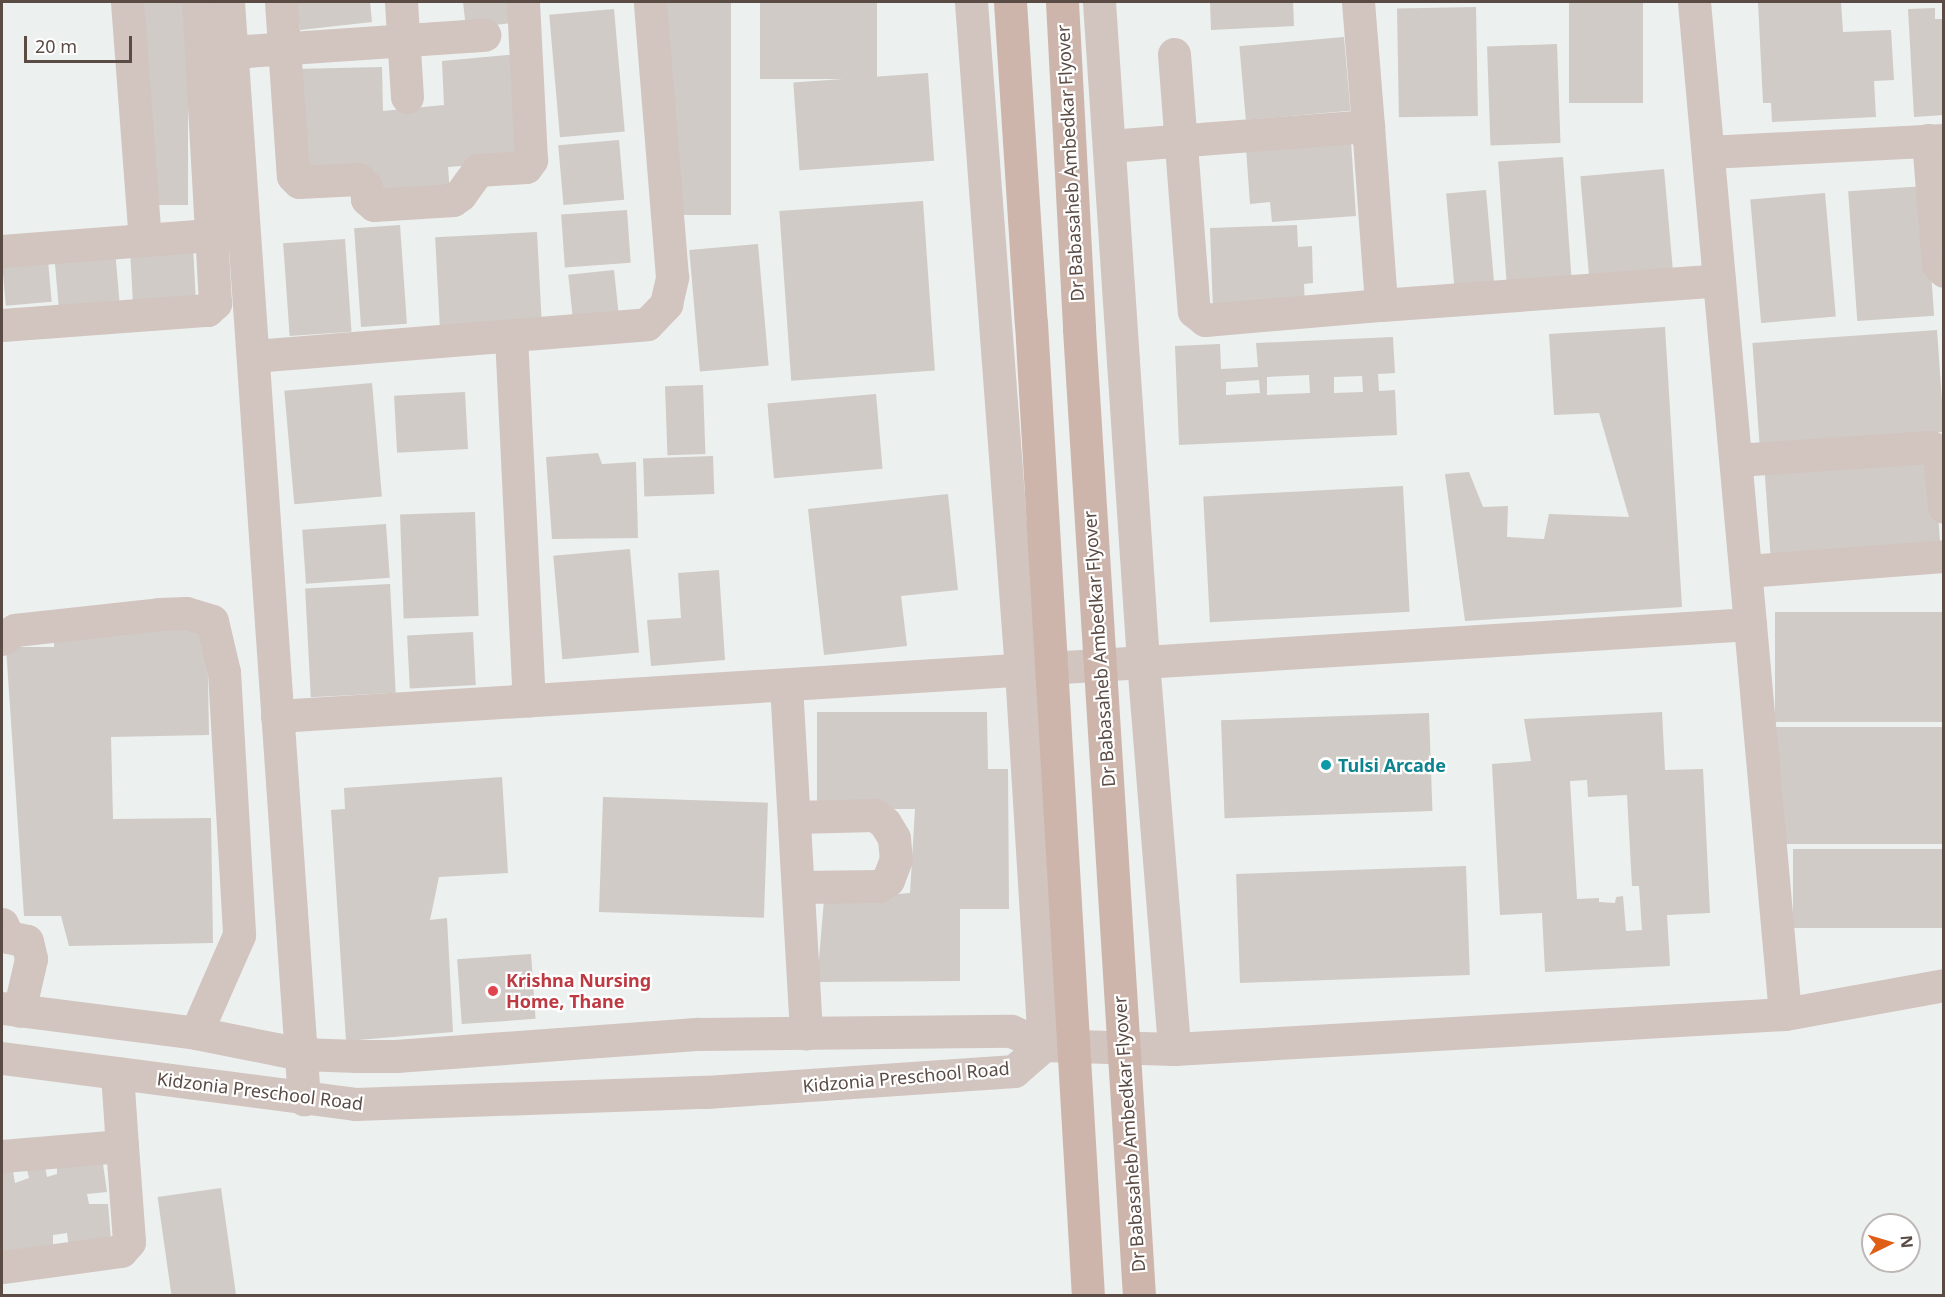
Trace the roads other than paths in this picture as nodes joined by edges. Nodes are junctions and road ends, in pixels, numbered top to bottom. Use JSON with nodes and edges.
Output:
{"nodes":[{"id":1,"x":127,"y":2,"type":"edge"},
{"id":2,"x":198,"y":2,"type":"edge"},
{"id":3,"x":228,"y":2,"type":"edge"},
{"id":4,"x":281,"y":2,"type":"edge"},
{"id":5,"x":401,"y":2,"type":"edge"},
{"id":6,"x":523,"y":2,"type":"edge"},
{"id":7,"x":650,"y":2,"type":"edge"},
{"id":8,"x":971,"y":2,"type":"edge"},
{"id":9,"x":1010,"y":2,"type":"edge"},
{"id":10,"x":1062,"y":2,"type":"edge"},
{"id":11,"x":1099,"y":2,"type":"edge"},
{"id":12,"x":1358,"y":2,"type":"edge"},
{"id":13,"x":1694,"y":2,"type":"edge"},
{"id":14,"x":484,"y":35,"type":"dead end"},
{"id":15,"x":404,"y":41,"type":"junction"},
{"id":16,"x":284,"y":48,"type":"junction"},
{"id":17,"x":232,"y":52,"type":"junction"},
{"id":18,"x":1174,"y":54,"type":"dead end"},
{"id":19,"x":407,"y":97,"type":"dead end"},
{"id":20,"x":1368,"y":126,"type":"junction"},
{"id":21,"x":1181,"y":140,"type":"junction"},
{"id":22,"x":1936,"y":140,"type":"edge"},
{"id":23,"x":1109,"y":146,"type":"junction"},
{"id":24,"x":1708,"y":152,"type":"junction"},
{"id":25,"x":228,"y":234,"type":"junction"},
{"id":26,"x":145,"y":240,"type":"junction"},
{"id":27,"x":2,"y":251,"type":"edge"},
{"id":28,"x":1944,"y":271,"type":"edge"},
{"id":29,"x":1719,"y":280,"type":"junction"},
{"id":30,"x":1381,"y":305,"type":"junction"},
{"id":31,"x":2,"y":325,"type":"edge"},
{"id":32,"x":511,"y":336,"type":"junction"},
{"id":33,"x":252,"y":357,"type":"junction"},
{"id":34,"x":1736,"y":460,"type":"junction"},
{"id":35,"x":1944,"y":507,"type":"edge"},
{"id":36,"x":1944,"y":556,"type":"edge"},
{"id":37,"x":1746,"y":571,"type":"junction"},
{"id":38,"x":1750,"y":624,"type":"junction"},
{"id":39,"x":2,"y":639,"type":"edge"},
{"id":40,"x":1143,"y":661,"type":"junction"},
{"id":41,"x":1020,"y":670,"type":"junction"},
{"id":42,"x":786,"y":685,"type":"junction"},
{"id":43,"x":530,"y":701,"type":"junction"},
{"id":44,"x":277,"y":716,"type":"junction"},
{"id":45,"x":794,"y":817,"type":"junction"},
{"id":46,"x":798,"y":888,"type":"junction"},
{"id":47,"x":2,"y":924,"type":"edge"},
{"id":48,"x":1944,"y":985,"type":"edge"},
{"id":49,"x":10,"y":1010,"type":"edge"},
{"id":50,"x":1785,"y":1014,"type":"junction"},
{"id":51,"x":196,"y":1033,"type":"junction"},
{"id":52,"x":806,"y":1033,"type":"junction"},
{"id":53,"x":1044,"y":1045,"type":"junction"},
{"id":54,"x":1174,"y":1049,"type":"junction"},
{"id":55,"x":302,"y":1054,"type":"junction"},
{"id":56,"x":2,"y":1058,"type":"edge"},
{"id":57,"x":117,"y":1073,"type":"junction"},
{"id":58,"x":304,"y":1100,"type":"junction"},
{"id":59,"x":122,"y":1146,"type":"junction"},
{"id":60,"x":2,"y":1156,"type":"edge"},
{"id":61,"x":2,"y":1267,"type":"edge"},
{"id":62,"x":1088,"y":1296,"type":"edge"},
{"id":63,"x":1139,"y":1296,"type":"edge"}],
"edges":[{"from":1,"to":26,"type":"street"},
{"from":2,"to":25,"type":"street"},
{"from":3,"to":17,"type":"street"},
{"from":4,"to":16,"type":"street"},
{"from":5,"to":15,"type":"street"},
{"from":6,"to":16,"type":"street"},
{"from":7,"to":32,"type":"street"},
{"from":8,"to":41,"type":"street"},
{"from":9,"to":62,"type":"main road","bridge":true},
{"from":10,"to":63,"type":"main road","name":"Dr Babasaheb Ambedkar Flyover","bridge":true},
{"from":11,"to":23,"type":"street"},
{"from":12,"to":20,"type":"street"},
{"from":13,"to":24,"type":"street"},
{"from":14,"to":15,"type":"street"},
{"from":15,"to":16,"type":"street"},
{"from":15,"to":19,"type":"street"},
{"from":16,"to":17,"type":"street"},
{"from":17,"to":25,"type":"street"},
{"from":18,"to":21,"type":"street"},
{"from":20,"to":21,"type":"street"},
{"from":20,"to":30,"type":"street"},
{"from":21,"to":23,"type":"street"},
{"from":21,"to":30,"type":"street"},
{"from":22,"to":24,"type":"street"},
{"from":22,"to":28,"type":"street"},
{"from":23,"to":40,"type":"street"},
{"from":24,"to":29,"type":"street"},
{"from":25,"to":26,"type":"street"},
{"from":25,"to":31,"type":"street"},
{"from":25,"to":33,"type":"street"},
{"from":26,"to":27,"type":"street"},
{"from":29,"to":30,"type":"street"},
{"from":29,"to":34,"type":"street"},
{"from":32,"to":33,"type":"street"},
{"from":32,"to":43,"type":"street"},
{"from":33,"to":44,"type":"street"},
{"from":34,"to":35,"type":"street"},
{"from":34,"to":37,"type":"street"},
{"from":36,"to":37,"type":"street"},
{"from":37,"to":38,"type":"street"},
{"from":38,"to":40,"type":"street"},
{"from":38,"to":50,"type":"street"},
{"from":39,"to":51,"type":"street"},
{"from":40,"to":41,"type":"street"},
{"from":40,"to":54,"type":"street"},
{"from":41,"to":42,"type":"street"},
{"from":41,"to":53,"type":"street"},
{"from":42,"to":43,"type":"street"},
{"from":42,"to":45,"type":"street"},
{"from":43,"to":44,"type":"street"},
{"from":44,"to":55,"type":"street"},
{"from":45,"to":46,"type":"street"},
{"from":45,"to":46,"type":"street"},
{"from":46,"to":52,"type":"street"},
{"from":47,"to":49,"type":"street"},
{"from":48,"to":50,"type":"street"},
{"from":49,"to":51,"type":"street","name":"Kidzonia Preschool Road"},
{"from":50,"to":54,"type":"street"},
{"from":51,"to":55,"type":"street","name":"Kidzonia Preschool Road"},
{"from":52,"to":53,"type":"street","name":"Kidzonia Preschool Road"},
{"from":52,"to":55,"type":"street","name":"Kidzonia Preschool Road"},
{"from":53,"to":54,"type":"street"},
{"from":53,"to":58,"type":"street","name":"Kidzonia Preschool Road"},
{"from":55,"to":58,"type":"street"},
{"from":56,"to":57,"type":"street","name":"Kidzonia Preschool Road"},
{"from":57,"to":58,"type":"street","name":"Kidzonia Preschool Road"},
{"from":57,"to":59,"type":"street"},
{"from":59,"to":60,"type":"street"},
{"from":59,"to":61,"type":"street"}]}
